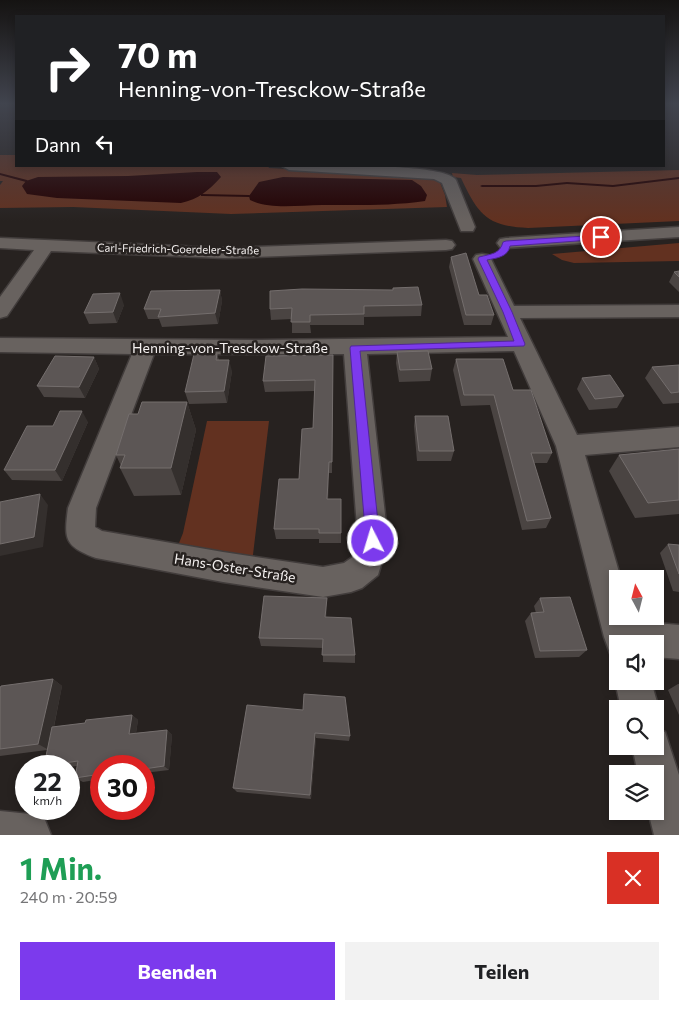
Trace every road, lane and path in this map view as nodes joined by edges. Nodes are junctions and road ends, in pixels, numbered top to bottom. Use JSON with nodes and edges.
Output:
{"nodes":[{"id":1,"x":305,"y":167,"type":"edge"},
{"id":2,"x":481,"y":229,"type":"junction"},
{"id":3,"x":679,"y":232,"type":"edge"},
{"id":4,"x":506,"y":243,"type":"junction"},
{"id":5,"x":0,"y":244,"type":"edge"},
{"id":6,"x":46,"y":245,"type":"junction"},
{"id":7,"x":462,"y":253,"type":"junction"},
{"id":8,"x":679,"y":311,"type":"edge"},
{"id":9,"x":0,"y":312,"type":"edge"},
{"id":10,"x":508,"y":312,"type":"junction"},
{"id":11,"x":520,"y":344,"type":"junction"},
{"id":12,"x":0,"y":345,"type":"edge"},
{"id":13,"x":355,"y":348,"type":"junction"},
{"id":14,"x":145,"y":349,"type":"junction"},
{"id":15,"x":679,"y":437,"type":"edge"},
{"id":16,"x":569,"y":446,"type":"junction"},
{"id":17,"x":621,"y":635,"type":"edge"},
{"id":18,"x":664,"y":641,"type":"edge"},
{"id":19,"x":679,"y":642,"type":"edge"},
{"id":20,"x":653,"y":755,"type":"edge"},
{"id":21,"x":0,"y":832,"type":"edge"},
{"id":22,"x":30,"y":835,"type":"edge"},
{"id":23,"x":675,"y":835,"type":"edge"}],
"edges":[{"from":1,"to":2,"type":"street"},
{"from":2,"to":4,"type":"street"},
{"from":2,"to":7,"type":"street"},
{"from":3,"to":4,"type":"street"},
{"from":4,"to":7,"type":"street","name":"Carl-Friedrich-Goerdeler-Straße"},
{"from":5,"to":6,"type":"street","name":"Carl-Friedrich-Goerdeler-Straße"},
{"from":6,"to":7,"type":"street","name":"Carl-Friedrich-Goerdeler-Straße"},
{"from":6,"to":9,"type":"street"},
{"from":7,"to":10,"type":"street"},
{"from":8,"to":10,"type":"street"},
{"from":10,"to":11,"type":"street"},
{"from":11,"to":13,"type":"street","name":"Henning-von-Tresckow-Straße"},
{"from":11,"to":16,"type":"street"},
{"from":12,"to":14,"type":"street","name":"Henning-von-Tresckow-Straße"},
{"from":13,"to":14,"type":"street","name":"Henning-von-Tresckow-Straße"},
{"from":13,"to":14,"type":"street","name":"Hans-Oster-Straße"},
{"from":15,"to":16,"type":"street"},
{"from":16,"to":17,"type":"street"},
{"from":18,"to":19,"type":"street"},
{"from":20,"to":23,"type":"street"},
{"from":21,"to":22,"type":"street"}]}
